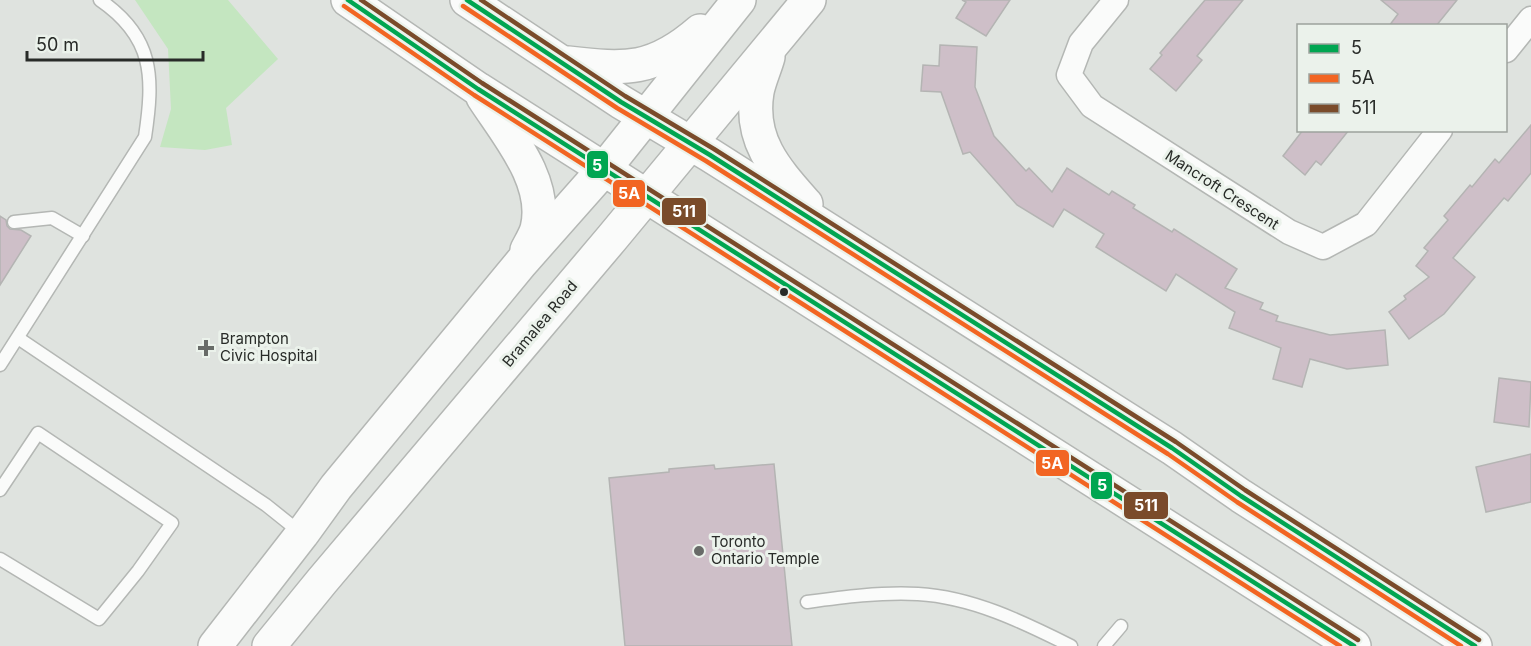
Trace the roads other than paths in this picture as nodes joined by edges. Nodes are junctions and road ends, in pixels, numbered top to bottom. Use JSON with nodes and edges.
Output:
{"nodes":[{"id":1,"x":100,"y":0,"type":"edge"},
{"id":2,"x":348,"y":0,"type":"edge"},
{"id":3,"x":467,"y":0,"type":"edge"},
{"id":4,"x":737,"y":0,"type":"edge"},
{"id":5,"x":809,"y":0,"type":"edge"},
{"id":6,"x":1116,"y":0,"type":"edge"},
{"id":7,"x":1531,"y":19,"type":"edge"},
{"id":8,"x":772,"y":46,"type":"junction"},
{"id":9,"x":1507,"y":49,"type":"edge"},
{"id":10,"x":560,"y":62,"type":"junction"},
{"id":11,"x":478,"y":89,"type":"junction"},
{"id":12,"x":646,"y":116,"type":"junction"},
{"id":13,"x":1438,"y":132,"type":"edge"},
{"id":14,"x":690,"y":143,"type":"junction"},
{"id":15,"x":605,"y":168,"type":"junction"},
{"id":16,"x":647,"y":196,"type":"junction"},
{"id":17,"x":14,"y":222,"type":"dead end"},
{"id":18,"x":829,"y":230,"type":"junction"},
{"id":19,"x":83,"y":236,"type":"junction"},
{"id":20,"x":521,"y":263,"type":"junction"},
{"id":21,"x":18,"y":338,"type":"junction"},
{"id":22,"x":0,"y":365,"type":"edge"},
{"id":23,"x":0,"y":490,"type":"edge"},
{"id":24,"x":302,"y":534,"type":"junction"},
{"id":25,"x":0,"y":559,"type":"edge"},
{"id":26,"x":807,"y":602,"type":"dead end"},
{"id":27,"x":1120,"y":626,"type":"dead end"},
{"id":28,"x":215,"y":646,"type":"edge"},
{"id":29,"x":269,"y":646,"type":"edge"},
{"id":30,"x":1071,"y":646,"type":"edge"},
{"id":31,"x":1104,"y":646,"type":"edge"},
{"id":32,"x":1354,"y":646,"type":"edge"},
{"id":33,"x":1475,"y":646,"type":"edge"}],
"edges":[{"from":1,"to":19,"type":"lane"},
{"from":2,"to":11,"type":"main road"},
{"from":3,"to":10,"type":"main road"},
{"from":4,"to":10,"type":"main road"},
{"from":4,"to":12,"type":"main road"},
{"from":5,"to":8,"type":"main road","name":"Bramalea Road"},
{"from":6,"to":13,"type":"street","name":"Mancroft Crescent"},
{"from":7,"to":9,"type":"street"},
{"from":8,"to":14,"type":"main road","name":"Bramalea Road"},
{"from":8,"to":18,"type":"main road"},
{"from":10,"to":12,"type":"main road"},
{"from":11,"to":15,"type":"main road"},
{"from":11,"to":20,"type":"main road"},
{"from":12,"to":14,"type":"main road"},
{"from":12,"to":15,"type":"main road"},
{"from":14,"to":16,"type":"main road","name":"Bramalea Road"},
{"from":14,"to":18,"type":"main road"},
{"from":15,"to":16,"type":"main road"},
{"from":15,"to":20,"type":"main road"},
{"from":16,"to":29,"type":"main road","name":"Bramalea Road"},
{"from":16,"to":32,"type":"main road"},
{"from":17,"to":19,"type":"lane"},
{"from":18,"to":33,"type":"main road"},
{"from":19,"to":21,"type":"lane"},
{"from":20,"to":24,"type":"main road"},
{"from":21,"to":22,"type":"lane"},
{"from":21,"to":24,"type":"lane"},
{"from":23,"to":25,"type":"lane"},
{"from":24,"to":28,"type":"main road"},
{"from":26,"to":30,"type":"lane"},
{"from":27,"to":31,"type":"lane"}]}
